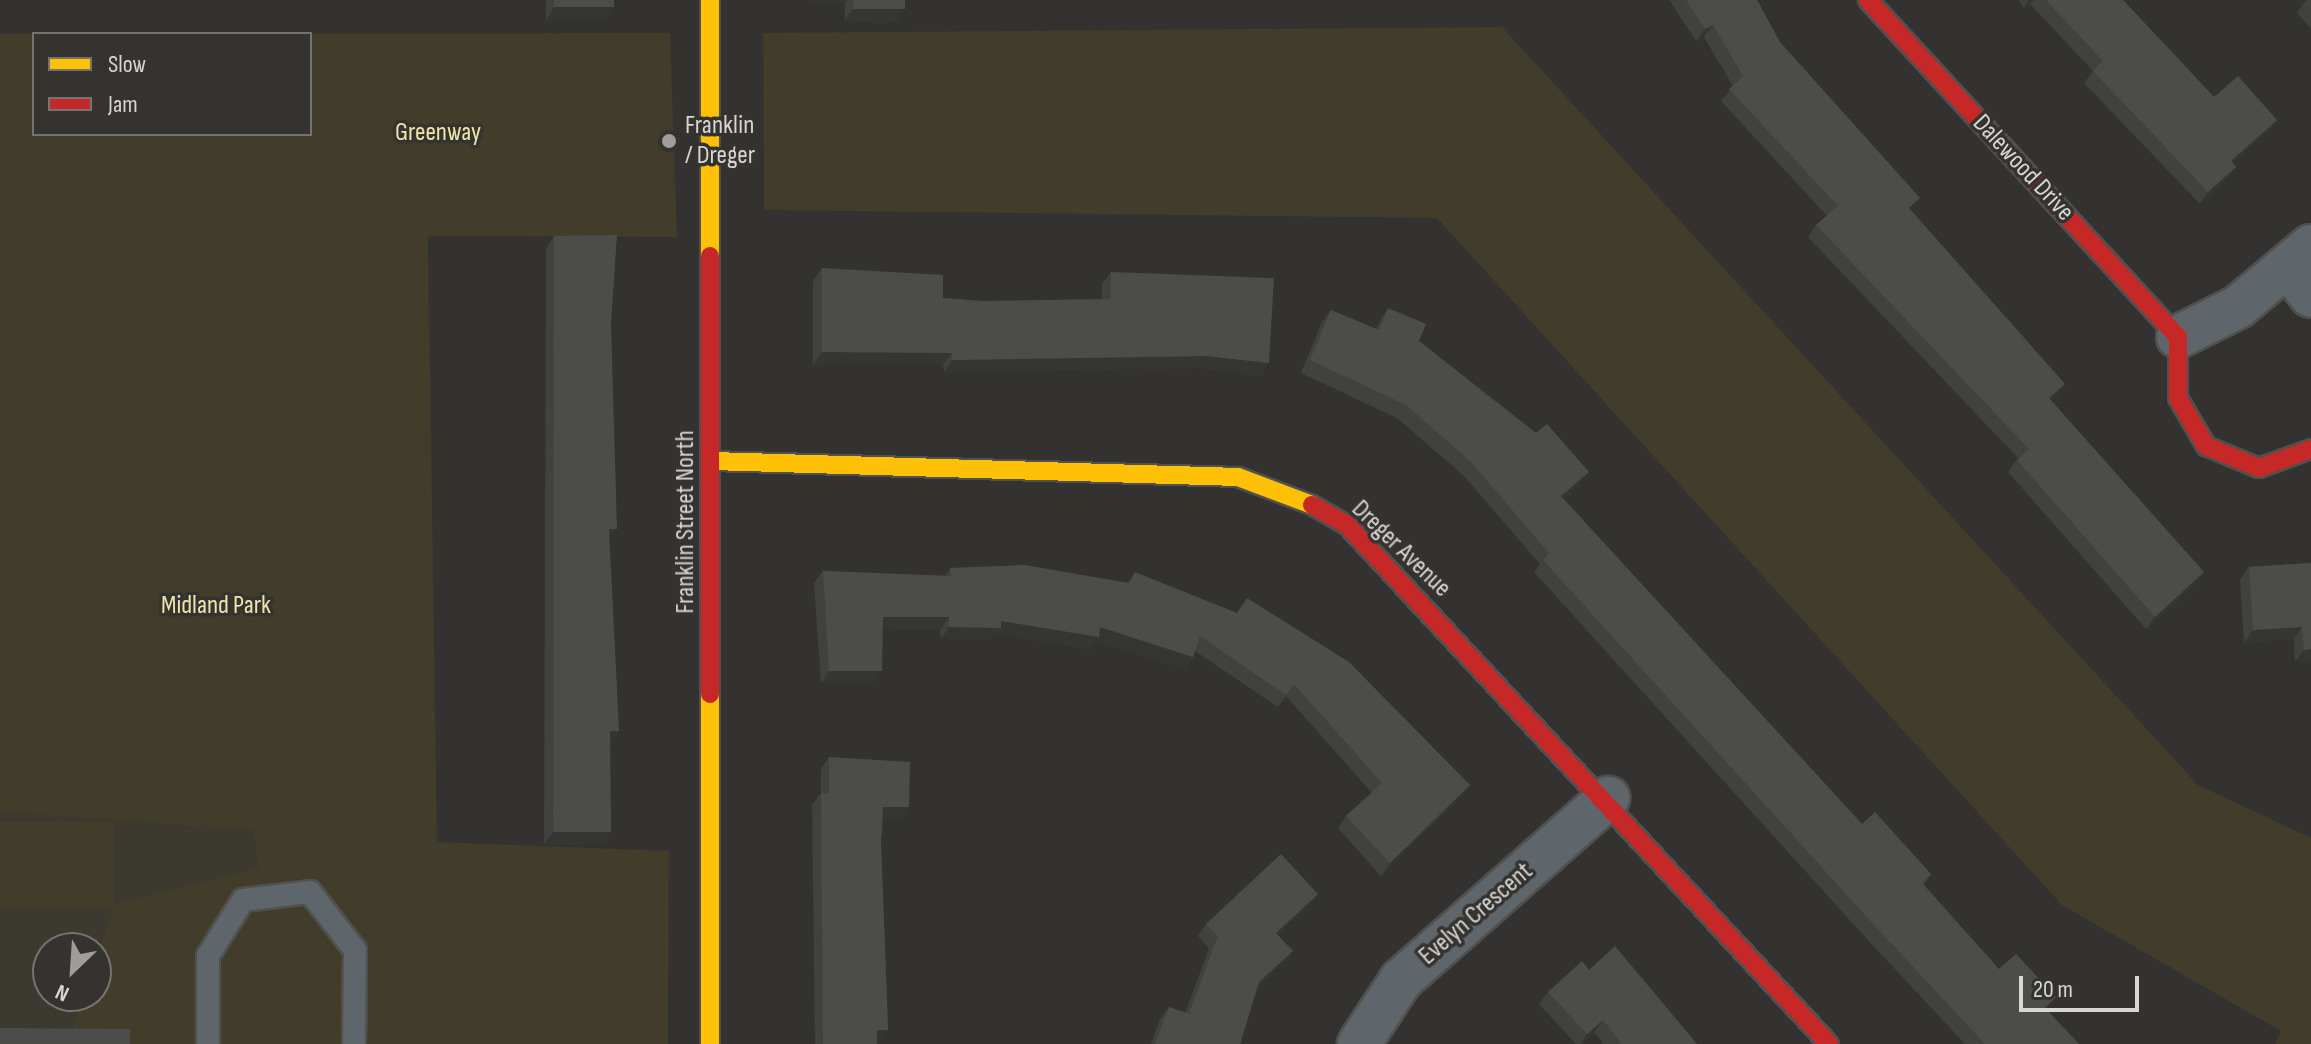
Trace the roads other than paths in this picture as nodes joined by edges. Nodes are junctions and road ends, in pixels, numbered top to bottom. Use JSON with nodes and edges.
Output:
{"nodes":[{"id":1,"x":710,"y":0,"type":"edge"},
{"id":2,"x":1868,"y":0,"type":"edge"},
{"id":3,"x":2304,"y":270,"type":"edge"},
{"id":4,"x":2178,"y":337,"type":"junction"},
{"id":5,"x":2311,"y":449,"type":"edge"},
{"id":6,"x":712,"y":461,"type":"junction"},
{"id":7,"x":1608,"y":798,"type":"junction"},
{"id":8,"x":208,"y":1044,"type":"edge"},
{"id":9,"x":354,"y":1044,"type":"edge"},
{"id":10,"x":710,"y":1044,"type":"edge"},
{"id":11,"x":1359,"y":1044,"type":"edge"},
{"id":12,"x":1829,"y":1044,"type":"edge"}],
"edges":[{"from":1,"to":6,"type":"street","name":"Franklin Street North"},
{"from":2,"to":4,"type":"street","name":"Dalewood Drive"},
{"from":3,"to":4,"type":"street"},
{"from":4,"to":5,"type":"street"},
{"from":6,"to":7,"type":"street","name":"Dreger Avenue"},
{"from":6,"to":10,"type":"street","name":"Franklin Street North"},
{"from":7,"to":11,"type":"street","name":"Evelyn Crescent"},
{"from":7,"to":12,"type":"street","name":"Dreger Avenue"},
{"from":8,"to":9,"type":"lane"}]}
